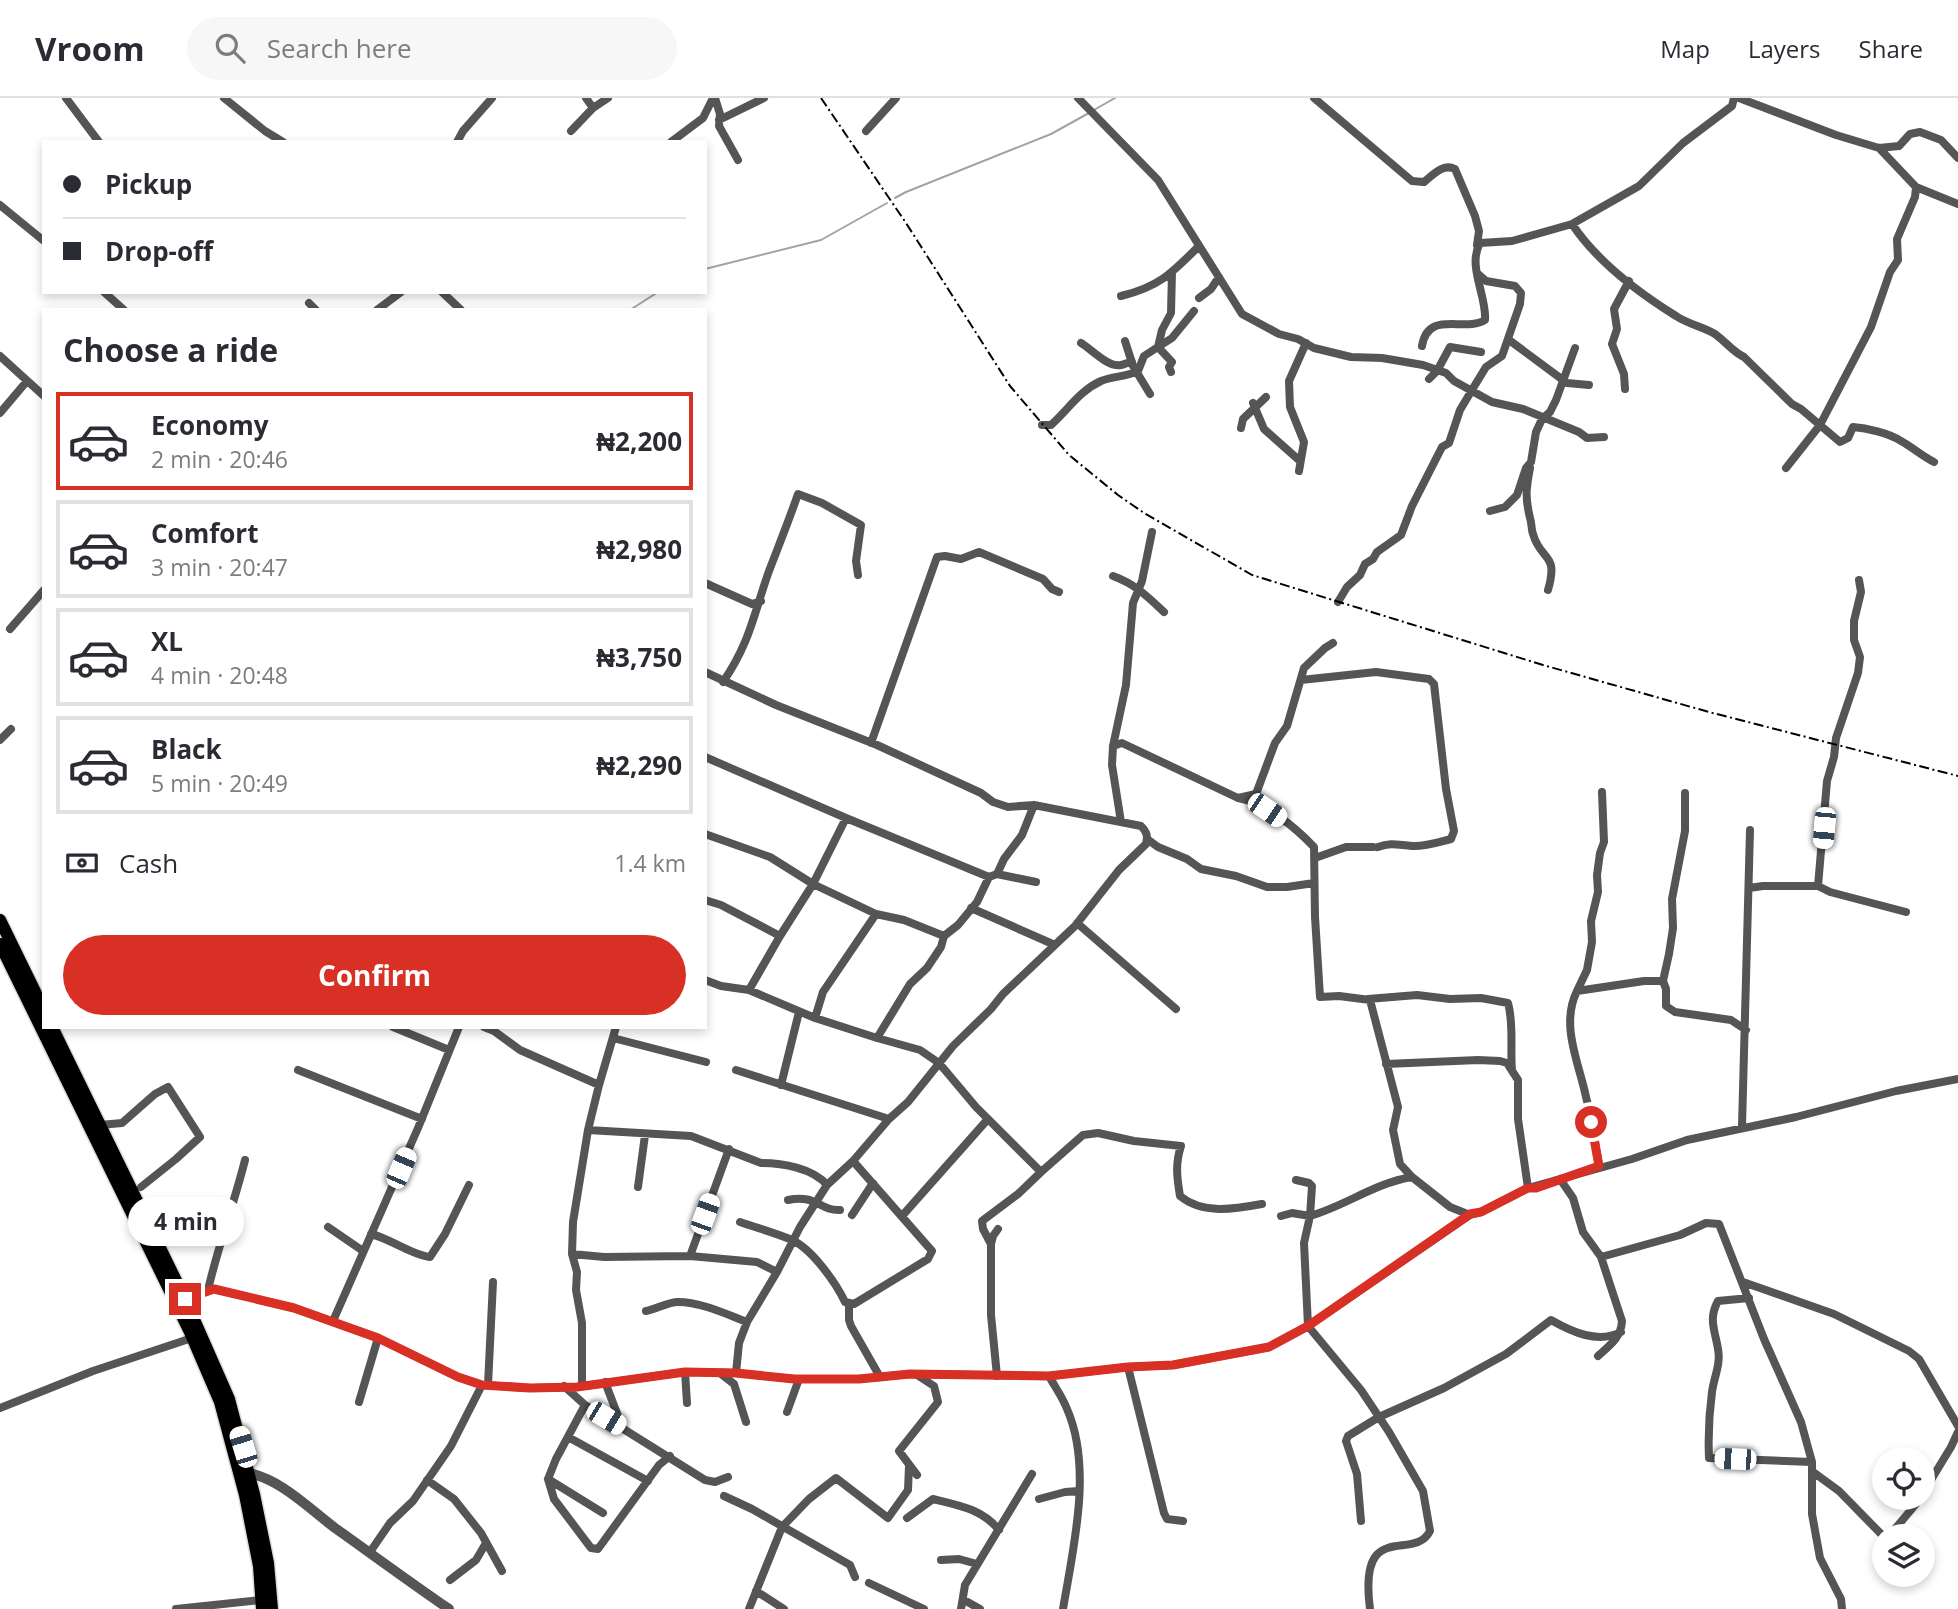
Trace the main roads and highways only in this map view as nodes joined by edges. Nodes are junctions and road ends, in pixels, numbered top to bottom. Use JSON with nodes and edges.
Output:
{"nodes":[{"id":1,"x":0,"y":920,"type":"edge"},
{"id":2,"x":0,"y":944,"type":"edge"},
{"id":3,"x":42,"y":1006,"type":"edge"},
{"id":4,"x":53,"y":1029,"type":"edge"},
{"id":5,"x":244,"y":1472,"type":"junction"},
{"id":6,"x":262,"y":1604,"type":"edge"},
{"id":7,"x":272,"y":1609,"type":"edge"}],
"edges":[{"from":1,"to":3,"type":"main road"},
{"from":2,"to":5,"type":"main road"},
{"from":4,"to":5,"type":"main road"},
{"from":5,"to":6,"type":"main road"},
{"from":5,"to":7,"type":"main road"}]}
